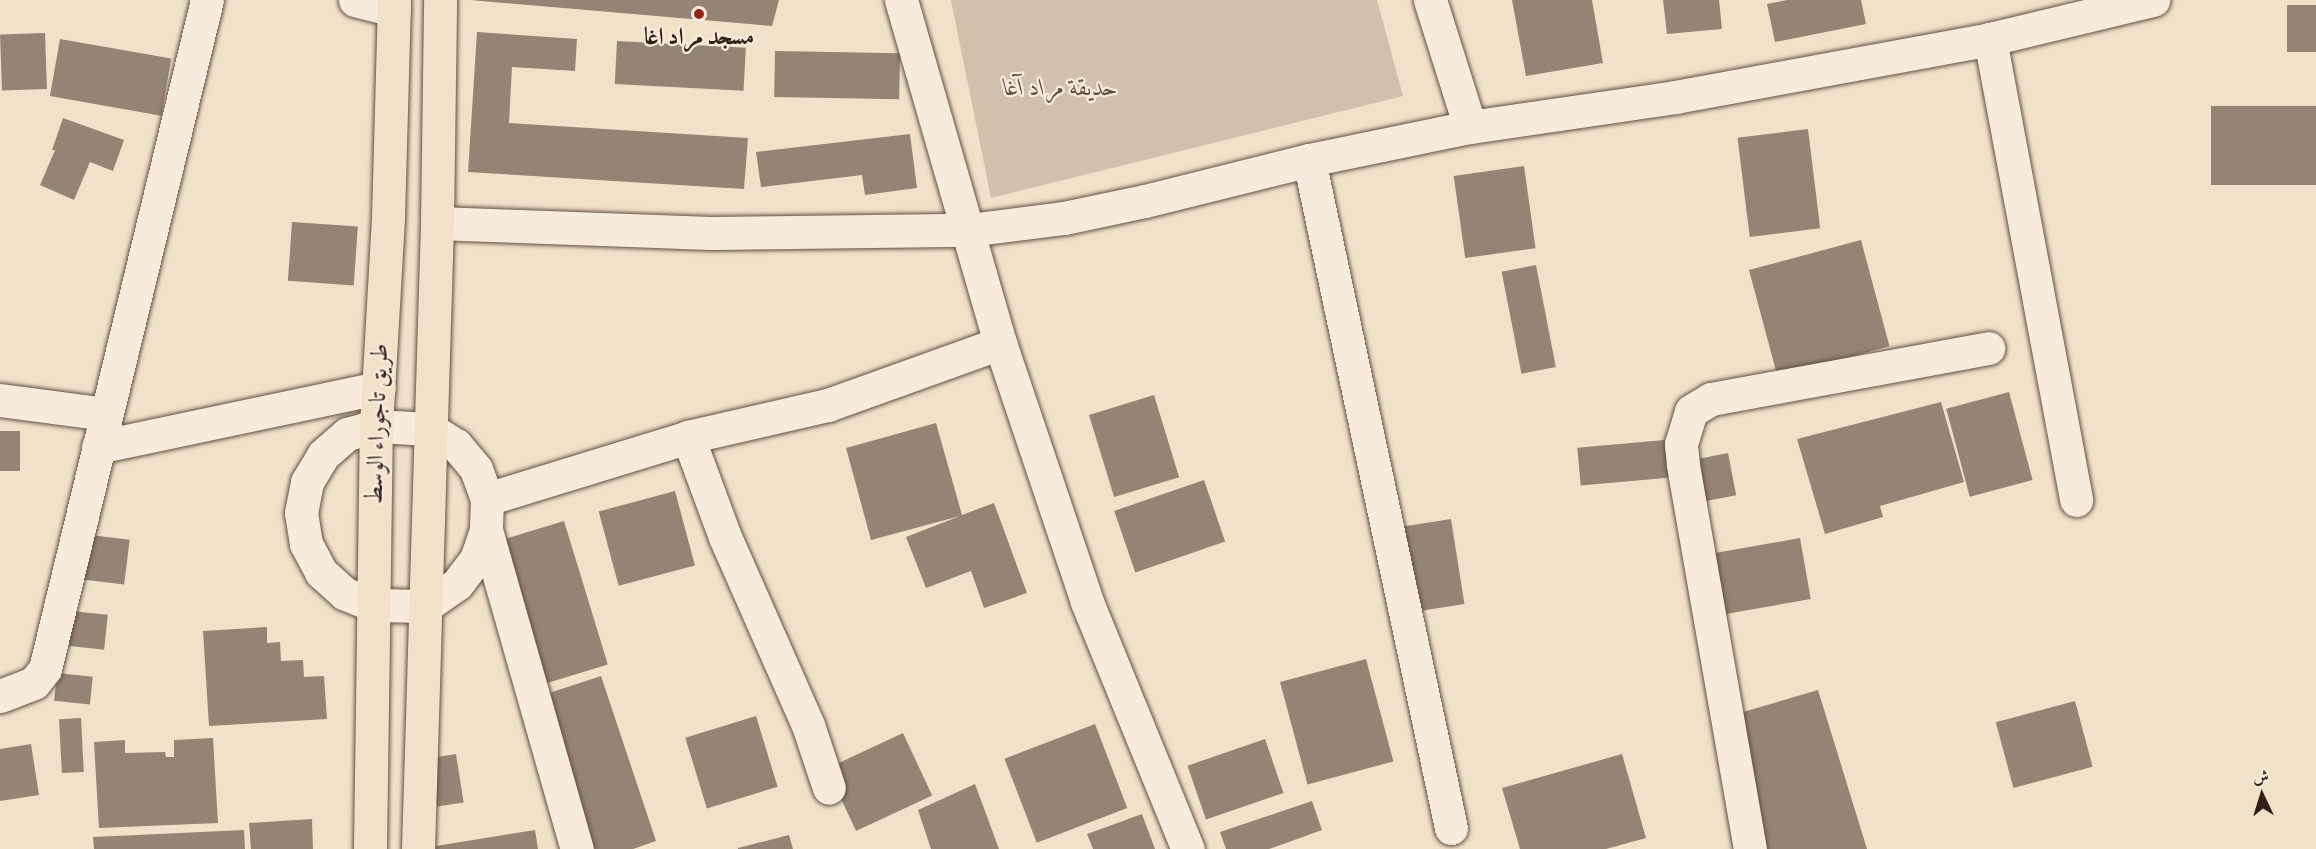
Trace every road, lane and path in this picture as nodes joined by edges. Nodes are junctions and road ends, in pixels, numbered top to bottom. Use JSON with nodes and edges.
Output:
{"nodes":[{"id":1,"x":207,"y":0,"type":"edge"},
{"id":2,"x":355,"y":0,"type":"edge"},
{"id":3,"x":440,"y":0,"type":"edge"},
{"id":4,"x":901,"y":0,"type":"edge"},
{"id":5,"x":1431,"y":0,"type":"edge"},
{"id":6,"x":2153,"y":0,"type":"edge"},
{"id":7,"x":394,"y":5,"type":"edge"},
{"id":8,"x":1990,"y":39,"type":"junction"},
{"id":9,"x":1470,"y":127,"type":"junction"},
{"id":10,"x":1309,"y":160,"type":"junction"},
{"id":11,"x":437,"y":224,"type":"junction"},
{"id":12,"x":969,"y":230,"type":"junction"},
{"id":13,"x":1000,"y":343,"type":"junction"},
{"id":14,"x":1988,"y":348,"type":"dead end"},
{"id":15,"x":379,"y":388,"type":"junction"},
{"id":16,"x":0,"y":400,"type":"edge"},
{"id":17,"x":106,"y":414,"type":"junction"},
{"id":18,"x":376,"y":426,"type":"junction"},
{"id":19,"x":430,"y":429,"type":"junction"},
{"id":20,"x":688,"y":437,"type":"junction"},
{"id":21,"x":98,"y":447,"type":"junction"},
{"id":22,"x":2076,"y":500,"type":"dead end"},
{"id":23,"x":487,"y":514,"type":"junction"},
{"id":24,"x":374,"y":605,"type":"junction"},
{"id":25,"x":426,"y":606,"type":"junction"},
{"id":26,"x":0,"y":696,"type":"edge"},
{"id":27,"x":829,"y":788,"type":"dead end"},
{"id":28,"x":1451,"y":828,"type":"dead end"},
{"id":29,"x":369,"y":849,"type":"edge"},
{"id":30,"x":418,"y":849,"type":"edge"},
{"id":31,"x":577,"y":849,"type":"edge"},
{"id":32,"x":1188,"y":849,"type":"edge"},
{"id":33,"x":1750,"y":849,"type":"edge"}],
"edges":[{"from":1,"to":17,"type":"street"},
{"from":2,"to":7,"type":"street"},
{"from":3,"to":11,"type":"main road"},
{"from":4,"to":12,"type":"street"},
{"from":5,"to":9,"type":"street"},
{"from":6,"to":8,"type":"street"},
{"from":7,"to":15,"type":"main road","name":"طريق تاجوراء الوسط"},
{"from":8,"to":9,"type":"street"},
{"from":8,"to":22,"type":"street"},
{"from":9,"to":10,"type":"street"},
{"from":10,"to":12,"type":"street"},
{"from":10,"to":28,"type":"street"},
{"from":11,"to":12,"type":"street"},
{"from":11,"to":19,"type":"main road"},
{"from":12,"to":13,"type":"street"},
{"from":13,"to":20,"type":"street"},
{"from":13,"to":32,"type":"street"},
{"from":14,"to":33,"type":"street"},
{"from":15,"to":18,"type":"main road","name":"طريق تاجوراء الوسط"},
{"from":15,"to":21,"type":"street"},
{"from":16,"to":17,"type":"street"},
{"from":17,"to":21,"type":"street"},
{"from":18,"to":19,"type":"street"},
{"from":18,"to":24,"type":"main road","name":"طريق تاجوراء الوسط"},
{"from":18,"to":24,"type":"street"},
{"from":19,"to":23,"type":"street"},
{"from":19,"to":25,"type":"main road"},
{"from":20,"to":23,"type":"street"},
{"from":20,"to":27,"type":"street"},
{"from":21,"to":26,"type":"street"},
{"from":23,"to":25,"type":"street"},
{"from":23,"to":31,"type":"street"},
{"from":24,"to":25,"type":"street"},
{"from":24,"to":29,"type":"main road","name":"طريق تاجوراء الوسط"},
{"from":25,"to":30,"type":"main road"}]}
